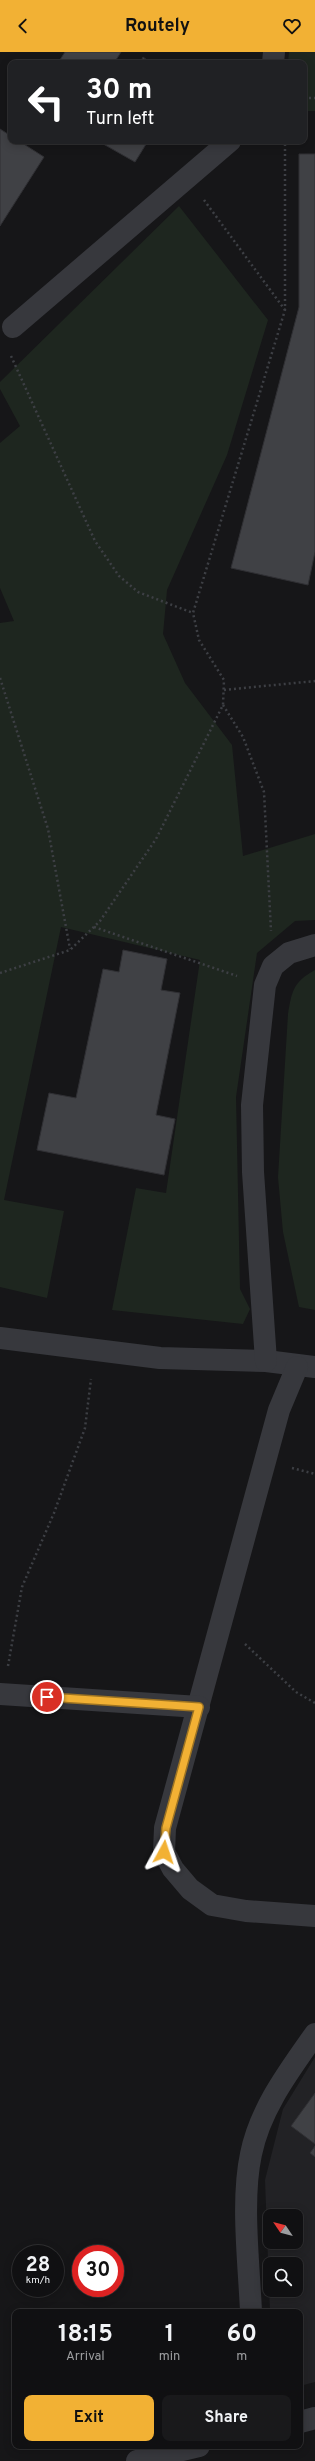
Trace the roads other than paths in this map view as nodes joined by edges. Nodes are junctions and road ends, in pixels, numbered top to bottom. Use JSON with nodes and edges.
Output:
{"nodes":[{"id":1,"x":226,"y":144,"type":"edge"},
{"id":2,"x":13,"y":327,"type":"dead end"},
{"id":3,"x":315,"y":945,"type":"edge"},
{"id":4,"x":0,"y":1338,"type":"edge"},
{"id":5,"x":266,"y":1361,"type":"junction"},
{"id":6,"x":306,"y":1367,"type":"edge"},
{"id":7,"x":1,"y":1694,"type":"edge"},
{"id":8,"x":199,"y":1707,"type":"junction"},
{"id":9,"x":315,"y":1916,"type":"edge"},
{"id":10,"x":315,"y":2034,"type":"edge"},
{"id":11,"x":251,"y":2309,"type":"edge"},
{"id":12,"x":315,"y":2418,"type":"edge"},
{"id":13,"x":303,"y":2421,"type":"edge"},
{"id":14,"x":187,"y":2449,"type":"edge"},
{"id":15,"x":137,"y":2461,"type":"edge"}],
"edges":[{"from":1,"to":2,"type":"street"},
{"from":3,"to":5,"type":"street"},
{"from":4,"to":5,"type":"street"},
{"from":5,"to":6,"type":"street"},
{"from":6,"to":8,"type":"street"},
{"from":7,"to":8,"type":"street"},
{"from":8,"to":9,"type":"street"},
{"from":10,"to":11,"type":"street"},
{"from":12,"to":13,"type":"street"},
{"from":14,"to":15,"type":"street"}]}
